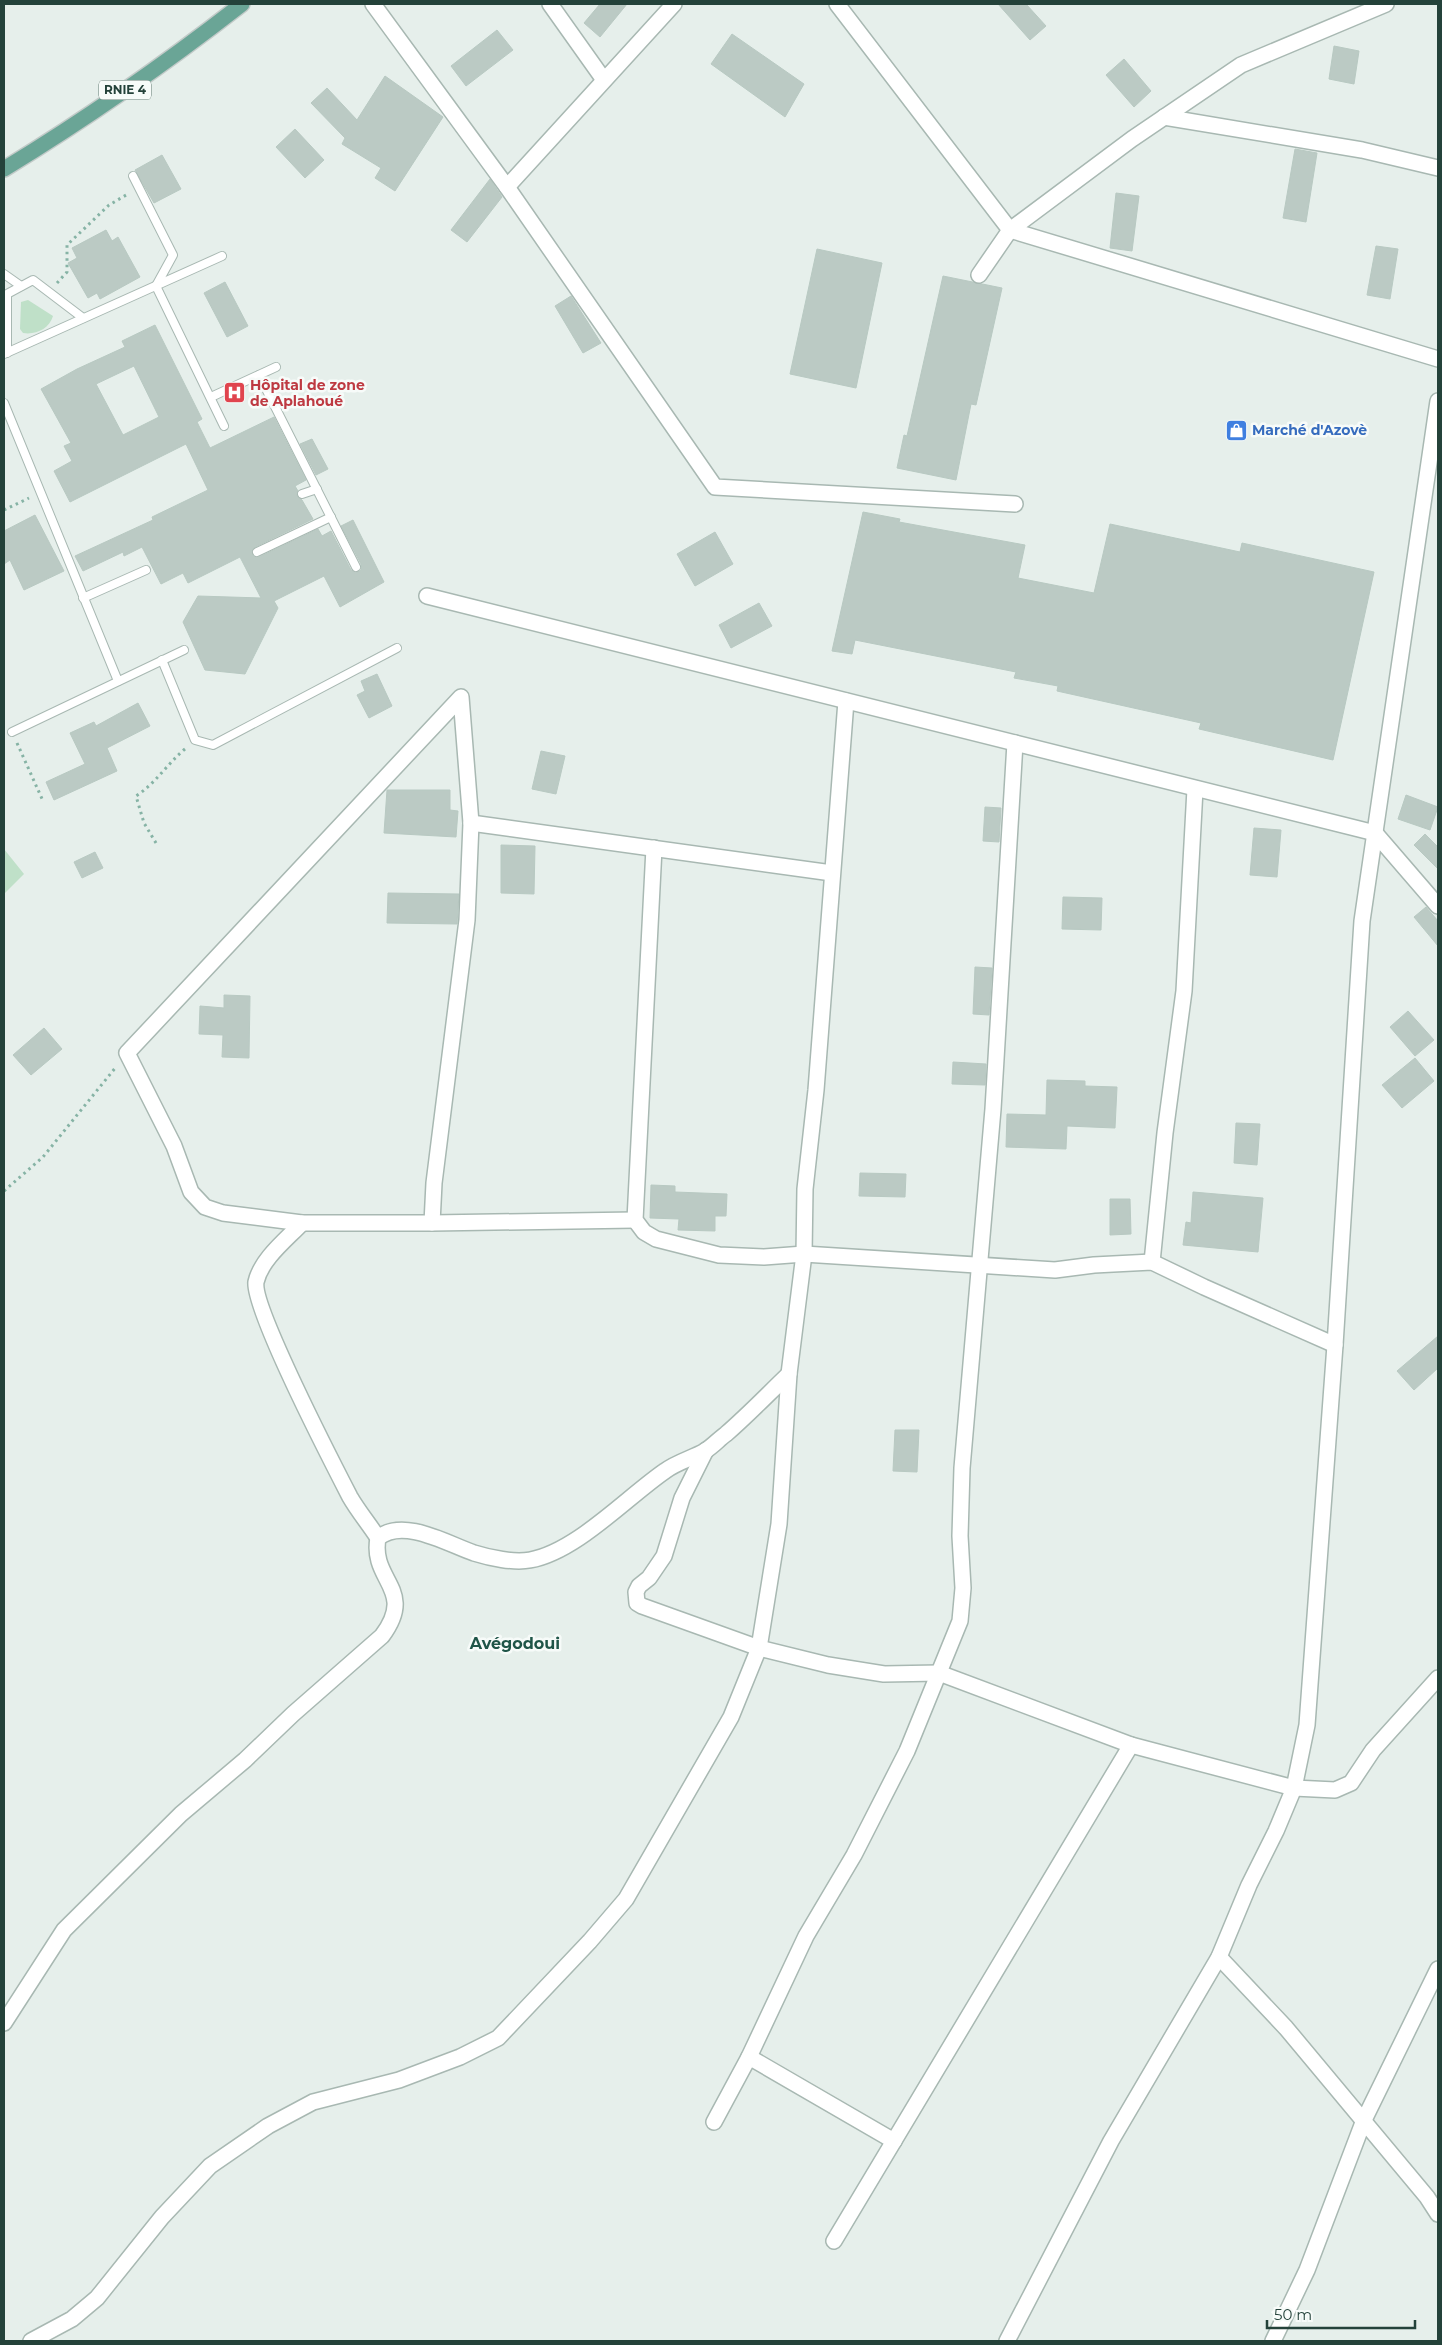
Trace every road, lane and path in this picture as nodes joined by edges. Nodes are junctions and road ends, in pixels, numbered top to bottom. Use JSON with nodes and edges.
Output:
{"nodes":[{"id":1,"x":242,"y":4,"type":"edge"},
{"id":2,"x":373,"y":4,"type":"edge"},
{"id":3,"x":550,"y":4,"type":"edge"},
{"id":4,"x":674,"y":4,"type":"edge"},
{"id":5,"x":836,"y":4,"type":"edge"},
{"id":6,"x":1386,"y":4,"type":"edge"},
{"id":7,"x":604,"y":80,"type":"junction"},
{"id":8,"x":1164,"y":117,"type":"junction"},
{"id":9,"x":1438,"y":168,"type":"edge"},
{"id":10,"x":4,"y":169,"type":"edge"},
{"id":11,"x":133,"y":176,"type":"dead end"},
{"id":12,"x":507,"y":187,"type":"junction"},
{"id":13,"x":139,"y":188,"type":"junction"},
{"id":14,"x":1010,"y":230,"type":"junction"},
{"id":15,"x":222,"y":256,"type":"dead end"},
{"id":16,"x":4,"y":274,"type":"edge"},
{"id":17,"x":979,"y":275,"type":"dead end"},
{"id":18,"x":21,"y":286,"type":"junction"},
{"id":19,"x":156,"y":286,"type":"junction"},
{"id":20,"x":46,"y":290,"type":"junction"},
{"id":21,"x":83,"y":318,"type":"junction"},
{"id":22,"x":5,"y":353,"type":"edge"},
{"id":23,"x":1438,"y":359,"type":"edge"},
{"id":24,"x":276,"y":367,"type":"dead end"},
{"id":25,"x":259,"y":375,"type":"junction"},
{"id":26,"x":211,"y":397,"type":"junction"},
{"id":27,"x":1438,"y":401,"type":"edge"},
{"id":28,"x":4,"y":403,"type":"edge"},
{"id":29,"x":224,"y":426,"type":"dead end"},
{"id":30,"x":316,"y":489,"type":"junction"},
{"id":31,"x":40,"y":492,"type":"junction"},
{"id":32,"x":302,"y":494,"type":"dead end"},
{"id":33,"x":1015,"y":504,"type":"dead end"},
{"id":34,"x":4,"y":510,"type":"edge"},
{"id":35,"x":331,"y":517,"type":"junction"},
{"id":36,"x":257,"y":552,"type":"dead end"},
{"id":37,"x":356,"y":567,"type":"dead end"},
{"id":38,"x":146,"y":570,"type":"dead end"},
{"id":39,"x":427,"y":596,"type":"dead end"},
{"id":40,"x":83,"y":598,"type":"junction"},
{"id":41,"x":397,"y":648,"type":"dead end"},
{"id":42,"x":184,"y":650,"type":"dead end"},
{"id":43,"x":162,"y":660,"type":"junction"},
{"id":44,"x":118,"y":681,"type":"junction"},
{"id":45,"x":846,"y":701,"type":"junction"},
{"id":46,"x":12,"y":732,"type":"joint"},
{"id":47,"x":195,"y":740,"type":"junction"},
{"id":48,"x":1015,"y":743,"type":"junction"},
{"id":49,"x":1196,"y":788,"type":"junction"},
{"id":50,"x":43,"y":801,"type":"dead end"},
{"id":51,"x":471,"y":823,"type":"junction"},
{"id":52,"x":1375,"y":833,"type":"junction"},
{"id":53,"x":156,"y":842,"type":"dead end"},
{"id":54,"x":654,"y":848,"type":"junction"},
{"id":55,"x":832,"y":873,"type":"junction"},
{"id":56,"x":1438,"y":906,"type":"edge"},
{"id":57,"x":127,"y":1052,"type":"junction"},
{"id":58,"x":4,"y":1191,"type":"edge"},
{"id":59,"x":635,"y":1220,"type":"junction"},
{"id":60,"x":302,"y":1223,"type":"junction"},
{"id":61,"x":432,"y":1223,"type":"junction"},
{"id":62,"x":804,"y":1254,"type":"junction"},
{"id":63,"x":1152,"y":1262,"type":"junction"},
{"id":64,"x":979,"y":1265,"type":"junction"},
{"id":65,"x":1335,"y":1345,"type":"junction"},
{"id":66,"x":788,"y":1374,"type":"junction"},
{"id":67,"x":706,"y":1450,"type":"junction"},
{"id":68,"x":378,"y":1538,"type":"junction"},
{"id":69,"x":759,"y":1648,"type":"junction"},
{"id":70,"x":939,"y":1673,"type":"junction"},
{"id":71,"x":1438,"y":1678,"type":"edge"},
{"id":72,"x":1131,"y":1745,"type":"junction"},
{"id":73,"x":1294,"y":1788,"type":"junction"},
{"id":74,"x":1219,"y":1957,"type":"junction"},
{"id":75,"x":1438,"y":1969,"type":"edge"},
{"id":76,"x":4,"y":2023,"type":"edge"},
{"id":77,"x":749,"y":2057,"type":"junction"},
{"id":78,"x":1364,"y":2120,"type":"junction"},
{"id":79,"x":714,"y":2122,"type":"dead end"},
{"id":80,"x":894,"y":2141,"type":"junction"},
{"id":81,"x":1438,"y":2214,"type":"edge"},
{"id":82,"x":834,"y":2241,"type":"dead end"},
{"id":83,"x":31,"y":2341,"type":"edge"},
{"id":84,"x":1008,"y":2341,"type":"edge"},
{"id":85,"x":1273,"y":2341,"type":"edge"}],
"edges":[{"from":1,"to":10,"type":"main road","number":"RNIE 4"},
{"from":2,"to":12,"type":"street"},
{"from":3,"to":7,"type":"street"},
{"from":4,"to":7,"type":"street"},
{"from":5,"to":14,"type":"street"},
{"from":6,"to":8,"type":"street"},
{"from":7,"to":12,"type":"street"},
{"from":8,"to":9,"type":"street"},
{"from":8,"to":14,"type":"street"},
{"from":11,"to":13,"type":"lane"},
{"from":12,"to":33,"type":"street"},
{"from":13,"to":19,"type":"lane"},
{"from":13,"to":20,"type":"path"},
{"from":14,"to":17,"type":"street"},
{"from":14,"to":23,"type":"street"},
{"from":15,"to":19,"type":"lane"},
{"from":16,"to":18,"type":"lane"},
{"from":18,"to":20,"type":"lane"},
{"from":18,"to":22,"type":"lane"},
{"from":19,"to":21,"type":"lane"},
{"from":19,"to":26,"type":"lane"},
{"from":20,"to":21,"type":"lane"},
{"from":21,"to":22,"type":"lane"},
{"from":24,"to":25,"type":"lane"},
{"from":25,"to":26,"type":"lane"},
{"from":25,"to":30,"type":"lane"},
{"from":26,"to":29,"type":"lane"},
{"from":27,"to":52,"type":"street"},
{"from":28,"to":31,"type":"lane"},
{"from":30,"to":32,"type":"lane"},
{"from":30,"to":35,"type":"lane"},
{"from":31,"to":34,"type":"path"},
{"from":31,"to":40,"type":"lane"},
{"from":35,"to":36,"type":"lane"},
{"from":35,"to":37,"type":"lane"},
{"from":38,"to":40,"type":"lane"},
{"from":39,"to":45,"type":"street"},
{"from":40,"to":44,"type":"lane"},
{"from":41,"to":47,"type":"lane"},
{"from":42,"to":43,"type":"lane"},
{"from":43,"to":44,"type":"lane"},
{"from":43,"to":47,"type":"lane"},
{"from":44,"to":46,"type":"lane"},
{"from":45,"to":48,"type":"street"},
{"from":45,"to":55,"type":"street"},
{"from":46,"to":50,"type":"path"},
{"from":47,"to":53,"type":"path"},
{"from":48,"to":49,"type":"street"},
{"from":48,"to":64,"type":"street"},
{"from":49,"to":52,"type":"street"},
{"from":49,"to":63,"type":"street"},
{"from":51,"to":54,"type":"street"},
{"from":51,"to":57,"type":"street"},
{"from":51,"to":61,"type":"street"},
{"from":52,"to":56,"type":"street"},
{"from":52,"to":65,"type":"street"},
{"from":54,"to":55,"type":"street"},
{"from":54,"to":59,"type":"street"},
{"from":55,"to":62,"type":"street"},
{"from":57,"to":58,"type":"path"},
{"from":57,"to":60,"type":"street"},
{"from":59,"to":61,"type":"street"},
{"from":59,"to":62,"type":"street"},
{"from":60,"to":61,"type":"street"},
{"from":60,"to":68,"type":"street"},
{"from":62,"to":64,"type":"street"},
{"from":62,"to":66,"type":"street"},
{"from":63,"to":64,"type":"street"},
{"from":63,"to":65,"type":"street"},
{"from":64,"to":70,"type":"street"},
{"from":65,"to":73,"type":"street"},
{"from":66,"to":67,"type":"street"},
{"from":66,"to":69,"type":"street"},
{"from":67,"to":68,"type":"street"},
{"from":67,"to":69,"type":"street"},
{"from":68,"to":76,"type":"street"},
{"from":69,"to":70,"type":"street"},
{"from":69,"to":83,"type":"street"},
{"from":70,"to":72,"type":"street"},
{"from":70,"to":77,"type":"street"},
{"from":71,"to":73,"type":"street"},
{"from":72,"to":73,"type":"street"},
{"from":72,"to":80,"type":"street"},
{"from":73,"to":74,"type":"street"},
{"from":74,"to":78,"type":"street"},
{"from":74,"to":84,"type":"street"},
{"from":75,"to":78,"type":"street"},
{"from":77,"to":79,"type":"street"},
{"from":77,"to":80,"type":"street"},
{"from":78,"to":81,"type":"street"},
{"from":78,"to":85,"type":"street"},
{"from":80,"to":82,"type":"street"}]}
